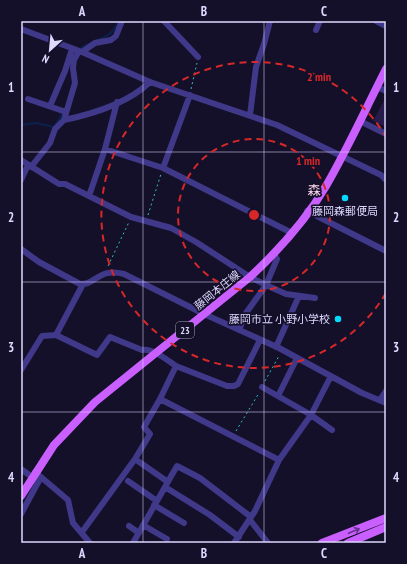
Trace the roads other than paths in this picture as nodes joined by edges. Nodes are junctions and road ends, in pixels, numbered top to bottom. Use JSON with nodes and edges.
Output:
{"nodes":[{"id":1,"x":122,"y":21,"type":"edge"},
{"id":2,"x":164,"y":21,"type":"edge"},
{"id":3,"x":270,"y":21,"type":"edge"},
{"id":4,"x":320,"y":21,"type":"edge"},
{"id":5,"x":376,"y":21,"type":"edge"},
{"id":6,"x":386,"y":26,"type":"edge"},
{"id":7,"x":21,"y":29,"type":"edge"},
{"id":8,"x":316,"y":30,"type":"dead end"},
{"id":9,"x":72,"y":49,"type":"junction"},
{"id":10,"x":81,"y":52,"type":"junction"},
{"id":11,"x":198,"y":57,"type":"road end"},
{"id":12,"x":386,"y":69,"type":"edge"},
{"id":13,"x":150,"y":82,"type":"junction"},
{"id":14,"x":377,"y":87,"type":"junction"},
{"id":15,"x":386,"y":91,"type":"edge"},
{"id":16,"x":190,"y":95,"type":"junction"},
{"id":17,"x":28,"y":99,"type":"dead end"},
{"id":18,"x":117,"y":102,"type":"junction"},
{"id":19,"x":50,"y":106,"type":"junction"},
{"id":20,"x":66,"y":112,"type":"junction"},
{"id":21,"x":250,"y":115,"type":"junction"},
{"id":22,"x":64,"y":120,"type":"junction"},
{"id":23,"x":360,"y":120,"type":"junction"},
{"id":24,"x":386,"y":134,"type":"edge"},
{"id":25,"x":105,"y":149,"type":"junction"},
{"id":26,"x":341,"y":157,"type":"junction"},
{"id":27,"x":21,"y":160,"type":"edge"},
{"id":28,"x":30,"y":166,"type":"junction"},
{"id":29,"x":163,"y":168,"type":"junction"},
{"id":30,"x":21,"y":180,"type":"edge"},
{"id":31,"x":386,"y":180,"type":"edge"},
{"id":32,"x":89,"y":196,"type":"junction"},
{"id":33,"x":308,"y":211,"type":"junction"},
{"id":34,"x":292,"y":233,"type":"junction"},
{"id":35,"x":21,"y":249,"type":"edge"},
{"id":36,"x":386,"y":251,"type":"edge"},
{"id":37,"x":274,"y":254,"type":"junction"},
{"id":38,"x":250,"y":277,"type":"junction"},
{"id":39,"x":83,"y":284,"type":"junction"},
{"id":40,"x":266,"y":285,"type":"junction"},
{"id":41,"x":299,"y":296,"type":"junction"},
{"id":42,"x":315,"y":298,"type":"dead end"},
{"id":43,"x":204,"y":314,"type":"junction"},
{"id":44,"x":239,"y":330,"type":"junction"},
{"id":45,"x":56,"y":334,"type":"junction"},
{"id":46,"x":260,"y":340,"type":"junction"},
{"id":47,"x":276,"y":347,"type":"junction"},
{"id":48,"x":156,"y":353,"type":"junction"},
{"id":49,"x":297,"y":358,"type":"junction"},
{"id":50,"x":176,"y":366,"type":"junction"},
{"id":51,"x":21,"y":370,"type":"edge"},
{"id":52,"x":331,"y":376,"type":"junction"},
{"id":53,"x":262,"y":387,"type":"road end"},
{"id":54,"x":386,"y":391,"type":"edge"},
{"id":55,"x":278,"y":396,"type":"junction"},
{"id":56,"x":160,"y":400,"type":"junction"},
{"id":57,"x":383,"y":401,"type":"edge"},
{"id":58,"x":311,"y":416,"type":"junction"},
{"id":59,"x":332,"y":430,"type":"dead end"},
{"id":60,"x":135,"y":458,"type":"junction"},
{"id":61,"x":279,"y":460,"type":"junction"},
{"id":62,"x":21,"y":469,"type":"edge"},
{"id":63,"x":36,"y":475,"type":"junction"},
{"id":64,"x":128,"y":481,"type":"dead end"},
{"id":65,"x":166,"y":485,"type":"junction"},
{"id":66,"x":21,"y":496,"type":"edge"},
{"id":67,"x":155,"y":503,"type":"junction"},
{"id":68,"x":21,"y":514,"type":"edge"},
{"id":69,"x":251,"y":518,"type":"junction"},
{"id":70,"x":386,"y":518,"type":"edge"},
{"id":71,"x":184,"y":523,"type":"dead end"},
{"id":72,"x":143,"y":525,"type":"junction"},
{"id":73,"x":129,"y":526,"type":"dead end"},
{"id":74,"x":386,"y":528,"type":"edge"},
{"id":75,"x":82,"y":532,"type":"junction"},
{"id":76,"x":139,"y":533,"type":"junction"},
{"id":77,"x":239,"y":537,"type":"junction"},
{"id":78,"x":167,"y":539,"type":"dead end"},
{"id":79,"x":86,"y":541,"type":"edge"},
{"id":80,"x":134,"y":543,"type":"edge"},
{"id":81,"x":234,"y":543,"type":"edge"},
{"id":82,"x":268,"y":543,"type":"edge"},
{"id":83,"x":322,"y":543,"type":"edge"},
{"id":84,"x":348,"y":543,"type":"edge"}],
"edges":[{"from":1,"to":10,"type":"street"},
{"from":2,"to":11,"type":"street"},
{"from":3,"to":21,"type":"street"},
{"from":4,"to":8,"type":"street"},
{"from":5,"to":6,"type":"street"},
{"from":7,"to":9,"type":"street"},
{"from":9,"to":10,"type":"street"},
{"from":9,"to":19,"type":"street"},
{"from":10,"to":13,"type":"street"},
{"from":10,"to":20,"type":"street"},
{"from":12,"to":14,"type":"main road","name":"藤岡本庄線","number":"23"},
{"from":13,"to":16,"type":"street"},
{"from":13,"to":18,"type":"street"},
{"from":14,"to":15,"type":"street"},
{"from":14,"to":23,"type":"main road","name":"藤岡本庄線","number":"23"},
{"from":16,"to":21,"type":"street"},
{"from":16,"to":29,"type":"street"},
{"from":17,"to":19,"type":"street"},
{"from":18,"to":22,"type":"street"},
{"from":18,"to":25,"type":"street"},
{"from":19,"to":20,"type":"street"},
{"from":20,"to":22,"type":"street"},
{"from":21,"to":26,"type":"street"},
{"from":22,"to":28,"type":"street"},
{"from":23,"to":24,"type":"street"},
{"from":23,"to":26,"type":"main road","name":"藤岡本庄線","number":"23"},
{"from":25,"to":29,"type":"street"},
{"from":25,"to":32,"type":"street"},
{"from":26,"to":31,"type":"street"},
{"from":26,"to":33,"type":"main road","name":"藤岡本庄線","number":"23"},
{"from":27,"to":28,"type":"street"},
{"from":28,"to":30,"type":"street"},
{"from":28,"to":32,"type":"street"},
{"from":29,"to":34,"type":"street"},
{"from":32,"to":38,"type":"street"},
{"from":33,"to":34,"type":"main road","name":"藤岡本庄線","number":"23"},
{"from":33,"to":36,"type":"street"},
{"from":34,"to":37,"type":"main road","name":"藤岡本庄線","number":"23"},
{"from":35,"to":39,"type":"street"},
{"from":37,"to":38,"type":"main road","name":"藤岡本庄線","number":"23"},
{"from":37,"to":40,"type":"street"},
{"from":38,"to":40,"type":"street"},
{"from":38,"to":43,"type":"main road","name":"藤岡本庄線","number":"23"},
{"from":39,"to":43,"type":"street"},
{"from":39,"to":45,"type":"street"},
{"from":40,"to":41,"type":"street"},
{"from":40,"to":44,"type":"street"},
{"from":41,"to":42,"type":"street"},
{"from":41,"to":47,"type":"street"},
{"from":43,"to":44,"type":"street"},
{"from":43,"to":48,"type":"main road","name":"藤岡本庄線","number":"23"},
{"from":44,"to":46,"type":"street"},
{"from":45,"to":48,"type":"street"},
{"from":45,"to":51,"type":"street"},
{"from":46,"to":47,"type":"street"},
{"from":46,"to":50,"type":"street"},
{"from":47,"to":49,"type":"street"},
{"from":48,"to":50,"type":"street"},
{"from":48,"to":63,"type":"main road","name":"藤岡本庄線","number":"23"},
{"from":49,"to":52,"type":"street"},
{"from":49,"to":55,"type":"street"},
{"from":50,"to":56,"type":"street"},
{"from":52,"to":57,"type":"street"},
{"from":52,"to":58,"type":"street"},
{"from":53,"to":55,"type":"street"},
{"from":54,"to":57,"type":"street"},
{"from":55,"to":58,"type":"street"},
{"from":56,"to":60,"type":"street"},
{"from":56,"to":61,"type":"street"},
{"from":58,"to":59,"type":"street"},
{"from":58,"to":61,"type":"street"},
{"from":60,"to":65,"type":"street"},
{"from":60,"to":75,"type":"street"},
{"from":61,"to":69,"type":"street"},
{"from":62,"to":63,"type":"street"},
{"from":63,"to":66,"type":"main road","name":"藤岡本庄線","number":"23"},
{"from":63,"to":68,"type":"street"},
{"from":63,"to":75,"type":"street"},
{"from":64,"to":67,"type":"street"},
{"from":65,"to":67,"type":"street"},
{"from":65,"to":69,"type":"street"},
{"from":65,"to":77,"type":"street"},
{"from":67,"to":71,"type":"street"},
{"from":67,"to":72,"type":"street"},
{"from":69,"to":77,"type":"street"},
{"from":69,"to":82,"type":"street"},
{"from":83,"to":70,"type":"main road","one_way":true},
{"from":72,"to":76,"type":"street"},
{"from":72,"to":78,"type":"street"},
{"from":73,"to":76,"type":"street"},
{"from":74,"to":84,"type":"main road"},
{"from":75,"to":79,"type":"street"},
{"from":76,"to":80,"type":"street"},
{"from":77,"to":81,"type":"street"}]}
